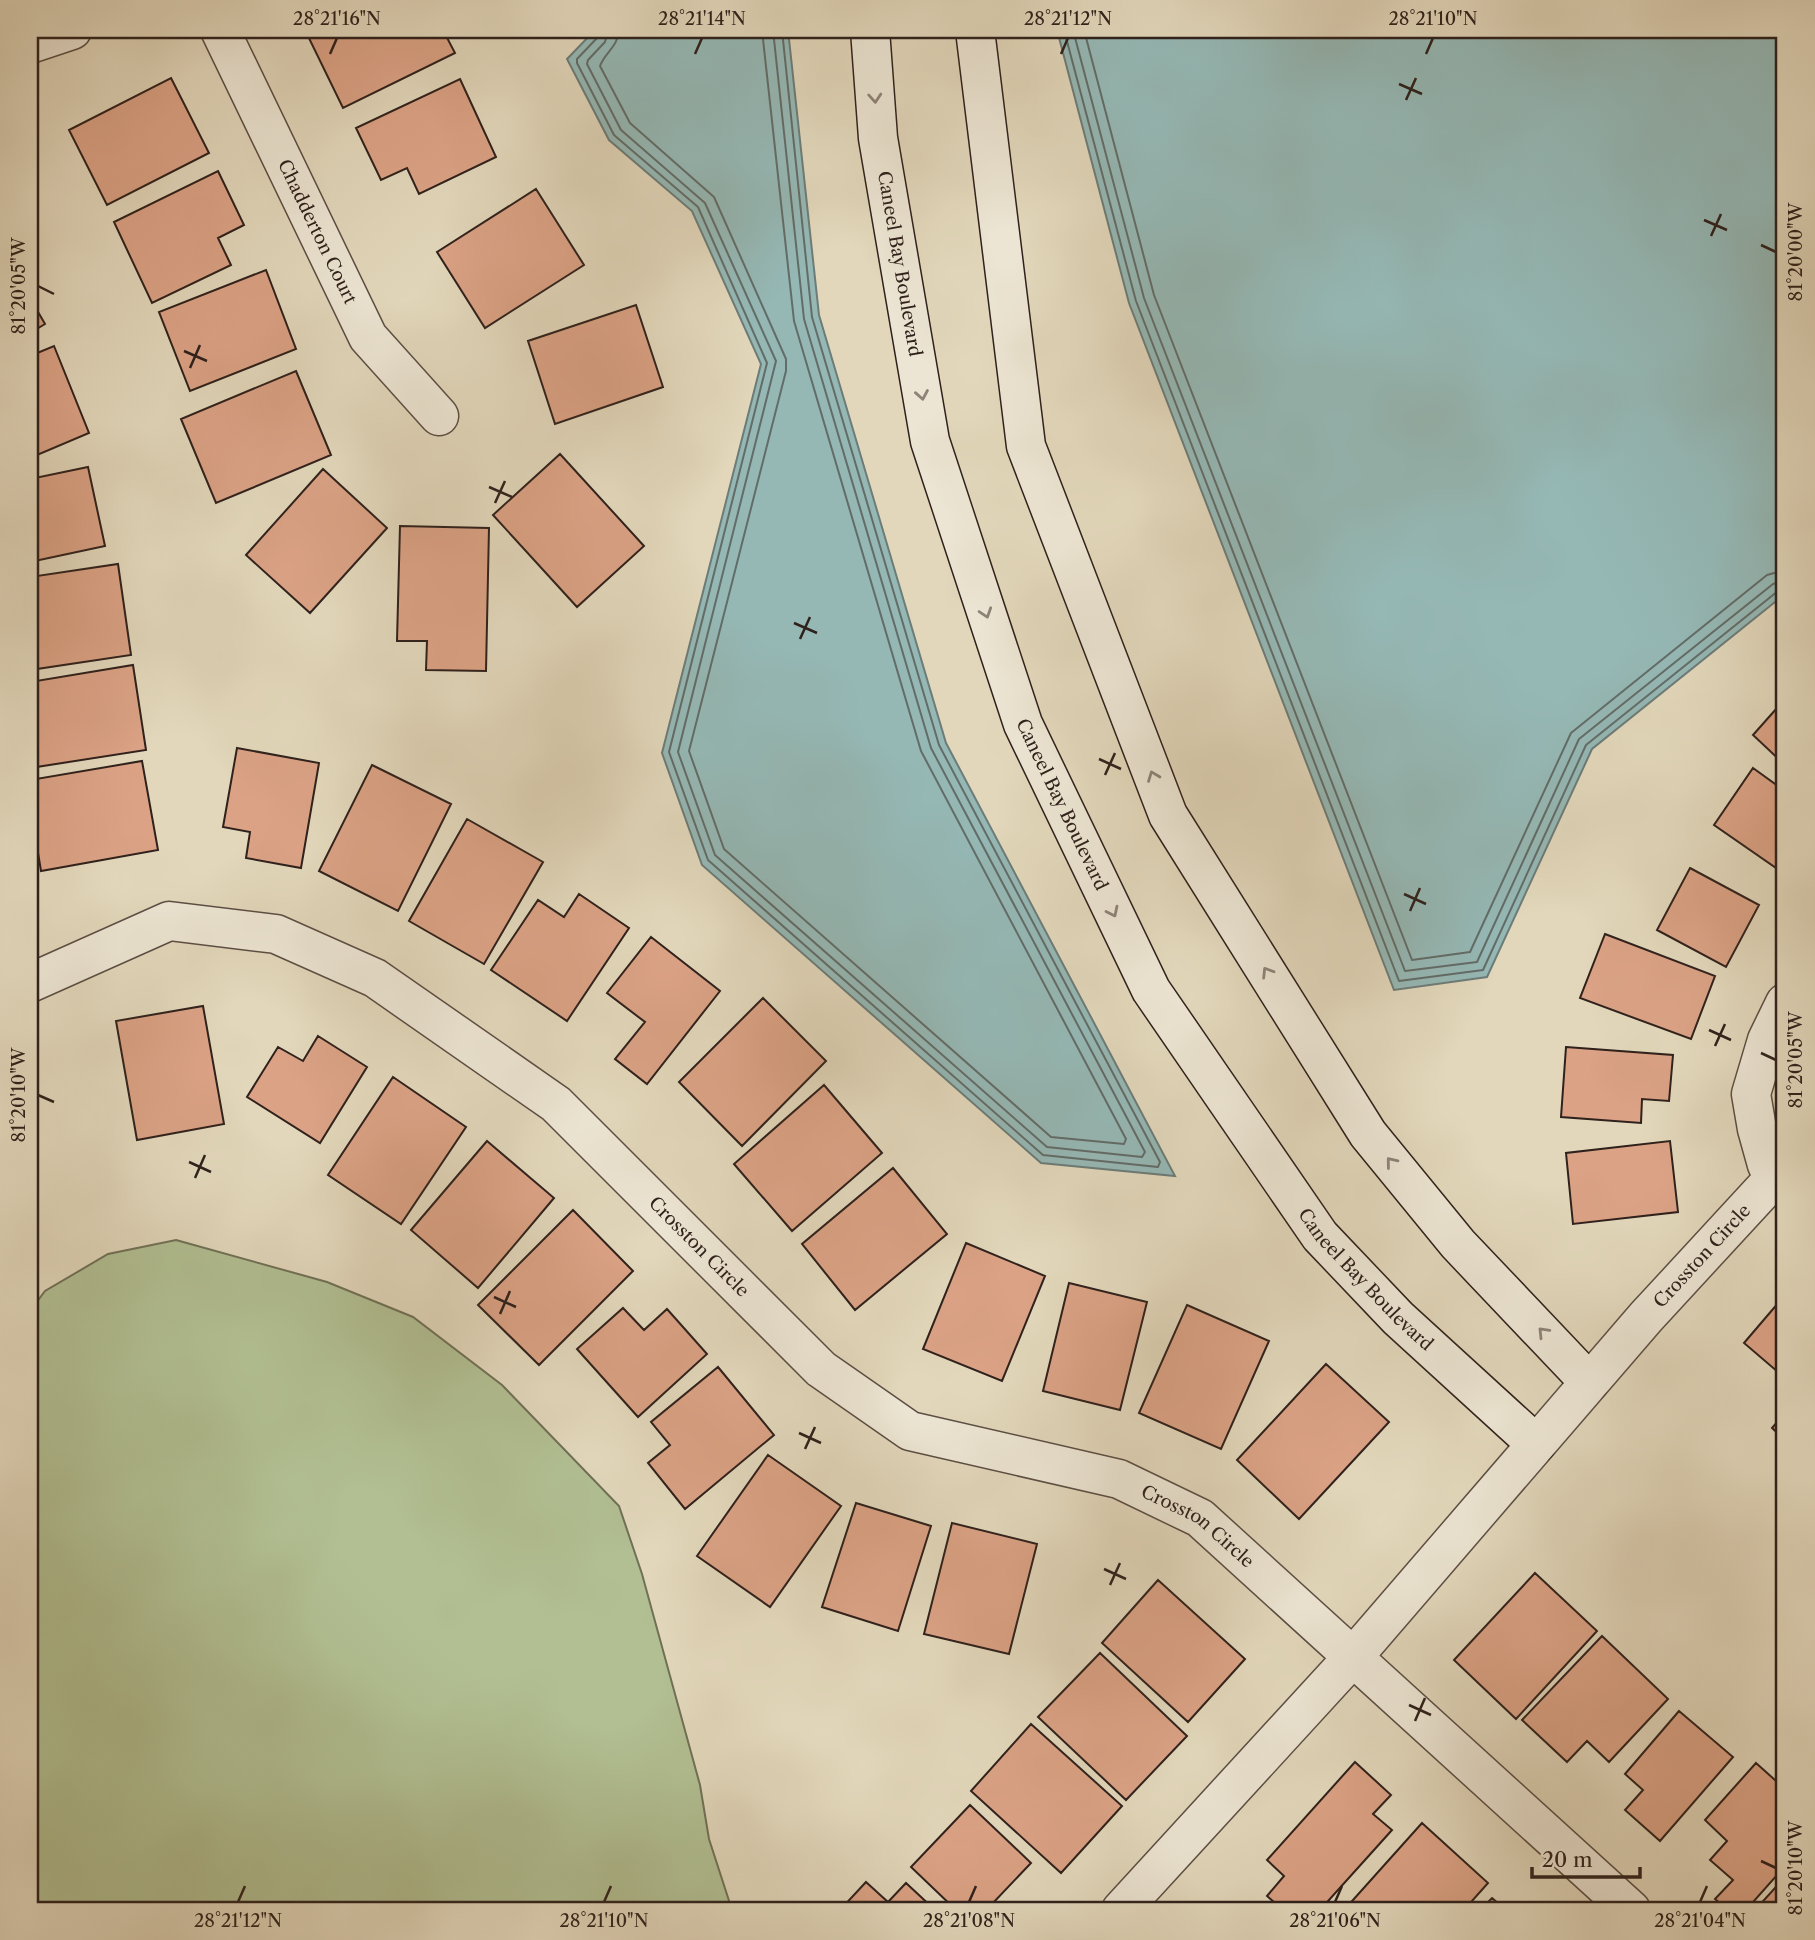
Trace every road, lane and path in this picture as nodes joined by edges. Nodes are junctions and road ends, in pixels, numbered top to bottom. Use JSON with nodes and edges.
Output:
{"nodes":[{"id":1,"x":72,"y":30,"type":"edge"},
{"id":2,"x":220,"y":30,"type":"edge"},
{"id":3,"x":870,"y":30,"type":"edge"},
{"id":4,"x":975,"y":30,"type":"edge"},
{"id":5,"x":30,"y":44,"type":"edge"},
{"id":6,"x":439,"y":416,"type":"dead end"},
{"id":7,"x":30,"y":984,"type":"edge"},
{"id":8,"x":1785,"y":1003,"type":"edge"},
{"id":9,"x":1781,"y":1179,"type":"edge"},
{"id":10,"x":1589,"y":1382,"type":"junction"},
{"id":11,"x":1536,"y":1444,"type":"junction"},
{"id":12,"x":1353,"y":1657,"type":"junction"},
{"id":13,"x":1121,"y":1910,"type":"edge"},
{"id":14,"x":1631,"y":1910,"type":"edge"}],
"edges":[{"from":1,"to":5,"type":"street"},
{"from":2,"to":6,"type":"street","name":"Chadderton Court"},
{"from":3,"to":11,"type":"street","name":"Caneel Bay Boulevard","one_way":true},
{"from":10,"to":4,"type":"street","one_way":true},
{"from":7,"to":12,"type":"street","name":"Crosston Circle"},
{"from":8,"to":9,"type":"street"},
{"from":9,"to":10,"type":"street","name":"Crosston Circle"},
{"from":10,"to":11,"type":"street","name":"Crosston Circle"},
{"from":11,"to":12,"type":"street","name":"Crosston Circle"},
{"from":12,"to":13,"type":"street","name":"Crosston Circle"},
{"from":12,"to":14,"type":"street"}]}
